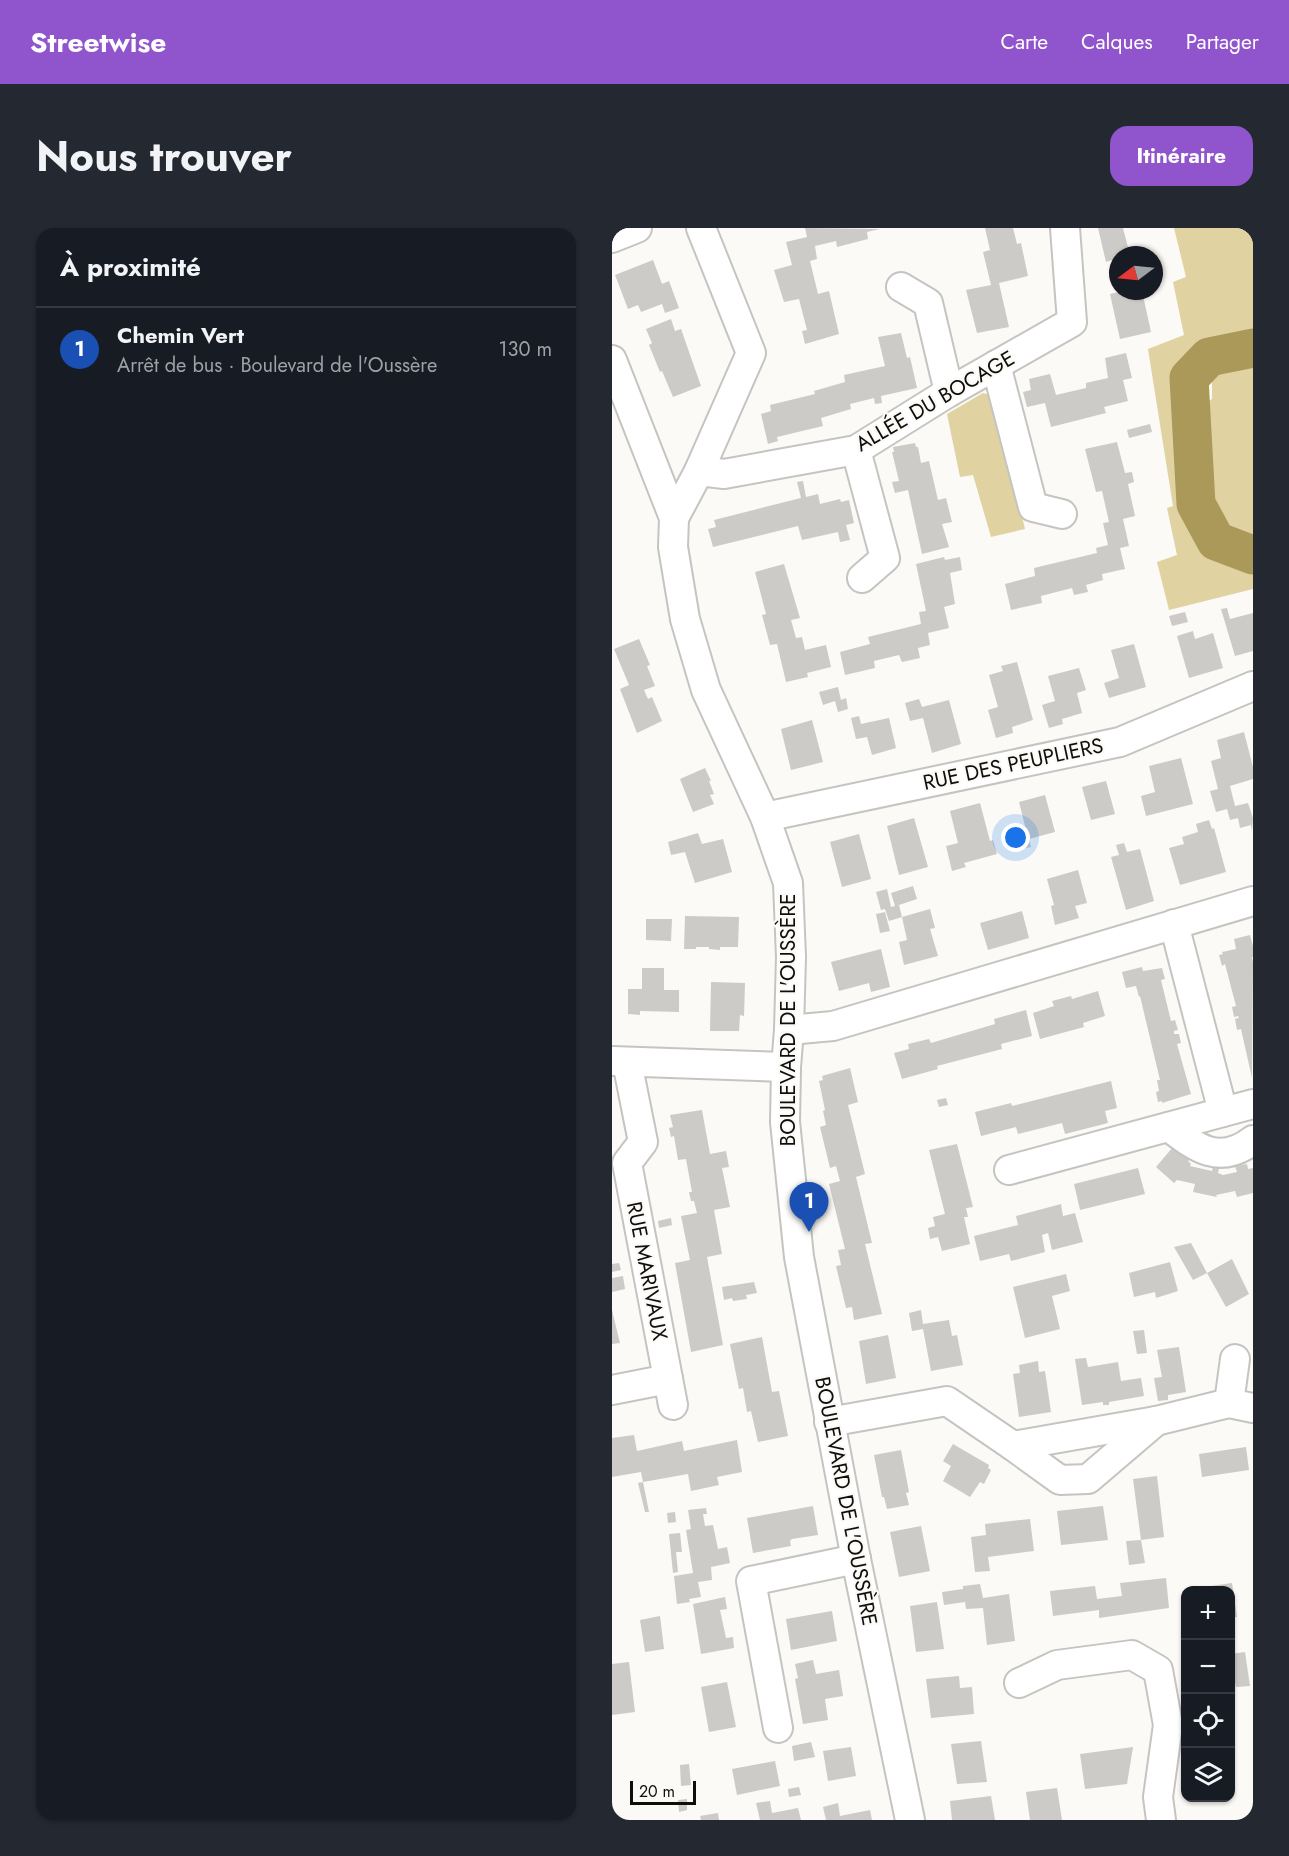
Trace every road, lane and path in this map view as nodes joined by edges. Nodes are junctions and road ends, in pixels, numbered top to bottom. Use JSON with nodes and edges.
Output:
{"nodes":[{"id":1,"x":637,"y":228,"type":"edge"},
{"id":2,"x":701,"y":228,"type":"edge"},
{"id":3,"x":1065,"y":228,"type":"edge"},
{"id":4,"x":612,"y":238,"type":"edge"},
{"id":5,"x":901,"y":286,"type":"dead end"},
{"id":6,"x":612,"y":360,"type":"edge"},
{"id":7,"x":996,"y":366,"type":"junction"},
{"id":8,"x":949,"y":392,"type":"junction"},
{"id":9,"x":855,"y":450,"type":"junction"},
{"id":10,"x":699,"y":471,"type":"junction"},
{"id":11,"x":1062,"y":514,"type":"dead end"},
{"id":12,"x":674,"y":518,"type":"junction"},
{"id":13,"x":862,"y":578,"type":"dead end"},
{"id":14,"x":1253,"y":686,"type":"edge"},
{"id":15,"x":765,"y":817,"type":"junction"},
{"id":16,"x":1253,"y":901,"type":"edge"},
{"id":17,"x":1174,"y":924,"type":"junction"},
{"id":18,"x":789,"y":1030,"type":"junction"},
{"id":19,"x":620,"y":1062,"type":"edge"},
{"id":20,"x":786,"y":1067,"type":"junction"},
{"id":21,"x":1253,"y":1104,"type":"edge"},
{"id":22,"x":1223,"y":1112,"type":"junction"},
{"id":23,"x":1169,"y":1127,"type":"junction"},
{"id":24,"x":1253,"y":1140,"type":"edge"},
{"id":25,"x":619,"y":1164,"type":"edge"},
{"id":26,"x":1009,"y":1170,"type":"dead end"},
{"id":27,"x":1238,"y":1356,"type":"edge"},
{"id":28,"x":612,"y":1390,"type":"edge"},
{"id":29,"x":1241,"y":1406,"type":"edge"},
{"id":30,"x":1156,"y":1421,"type":"junction"},
{"id":31,"x":829,"y":1422,"type":"junction"},
{"id":32,"x":1013,"y":1446,"type":"junction"},
{"id":33,"x":856,"y":1559,"type":"junction"},
{"id":34,"x":1019,"y":1683,"type":"dead end"},
{"id":35,"x":778,"y":1728,"type":"dead end"},
{"id":36,"x":910,"y":1820,"type":"edge"},
{"id":37,"x":1161,"y":1820,"type":"edge"}],
"edges":[{"from":1,"to":4,"type":"street"},
{"from":2,"to":10,"type":"street","name":"BOULEVARD DE L'OUSSÈRE"},
{"from":3,"to":7,"type":"street","name":"ALLÉE DU BOCAGE"},
{"from":5,"to":8,"type":"street"},
{"from":6,"to":12,"type":"street","name":"BOULEVARD DE L'OUSSÈRE"},
{"from":7,"to":8,"type":"street","name":"ALLÉE DU BOCAGE"},
{"from":7,"to":11,"type":"street"},
{"from":8,"to":9,"type":"street","name":"ALLÉE DU BOCAGE"},
{"from":9,"to":10,"type":"street","name":"ALLÉE DU BOCAGE"},
{"from":9,"to":13,"type":"street"},
{"from":10,"to":12,"type":"street","name":"BOULEVARD DE L'OUSSÈRE"},
{"from":12,"to":15,"type":"street","name":"BOULEVARD DE L'OUSSÈRE"},
{"from":14,"to":15,"type":"street","name":"RUE DES PEUPLIERS"},
{"from":15,"to":18,"type":"street","name":"BOULEVARD DE L'OUSSÈRE"},
{"from":16,"to":17,"type":"street"},
{"from":17,"to":18,"type":"street"},
{"from":17,"to":22,"type":"street"},
{"from":18,"to":20,"type":"street","name":"BOULEVARD DE L'OUSSÈRE"},
{"from":19,"to":20,"type":"street"},
{"from":19,"to":25,"type":"street","name":"RUE MARIVAUX"},
{"from":20,"to":31,"type":"street","name":"BOULEVARD DE L'OUSSÈRE"},
{"from":21,"to":22,"type":"street"},
{"from":22,"to":23,"type":"street"},
{"from":23,"to":24,"type":"street"},
{"from":23,"to":26,"type":"street"},
{"from":25,"to":28,"type":"street","name":"RUE MARIVAUX"},
{"from":27,"to":29,"type":"street"},
{"from":29,"to":30,"type":"street"},
{"from":30,"to":32,"type":"street"},
{"from":30,"to":32,"type":"street"},
{"from":31,"to":32,"type":"street"},
{"from":31,"to":33,"type":"street","name":"BOULEVARD DE L'OUSSÈRE"},
{"from":33,"to":35,"type":"street"},
{"from":33,"to":36,"type":"street","name":"BOULEVARD DE L'OUSSÈRE"},
{"from":34,"to":37,"type":"street"}]}
